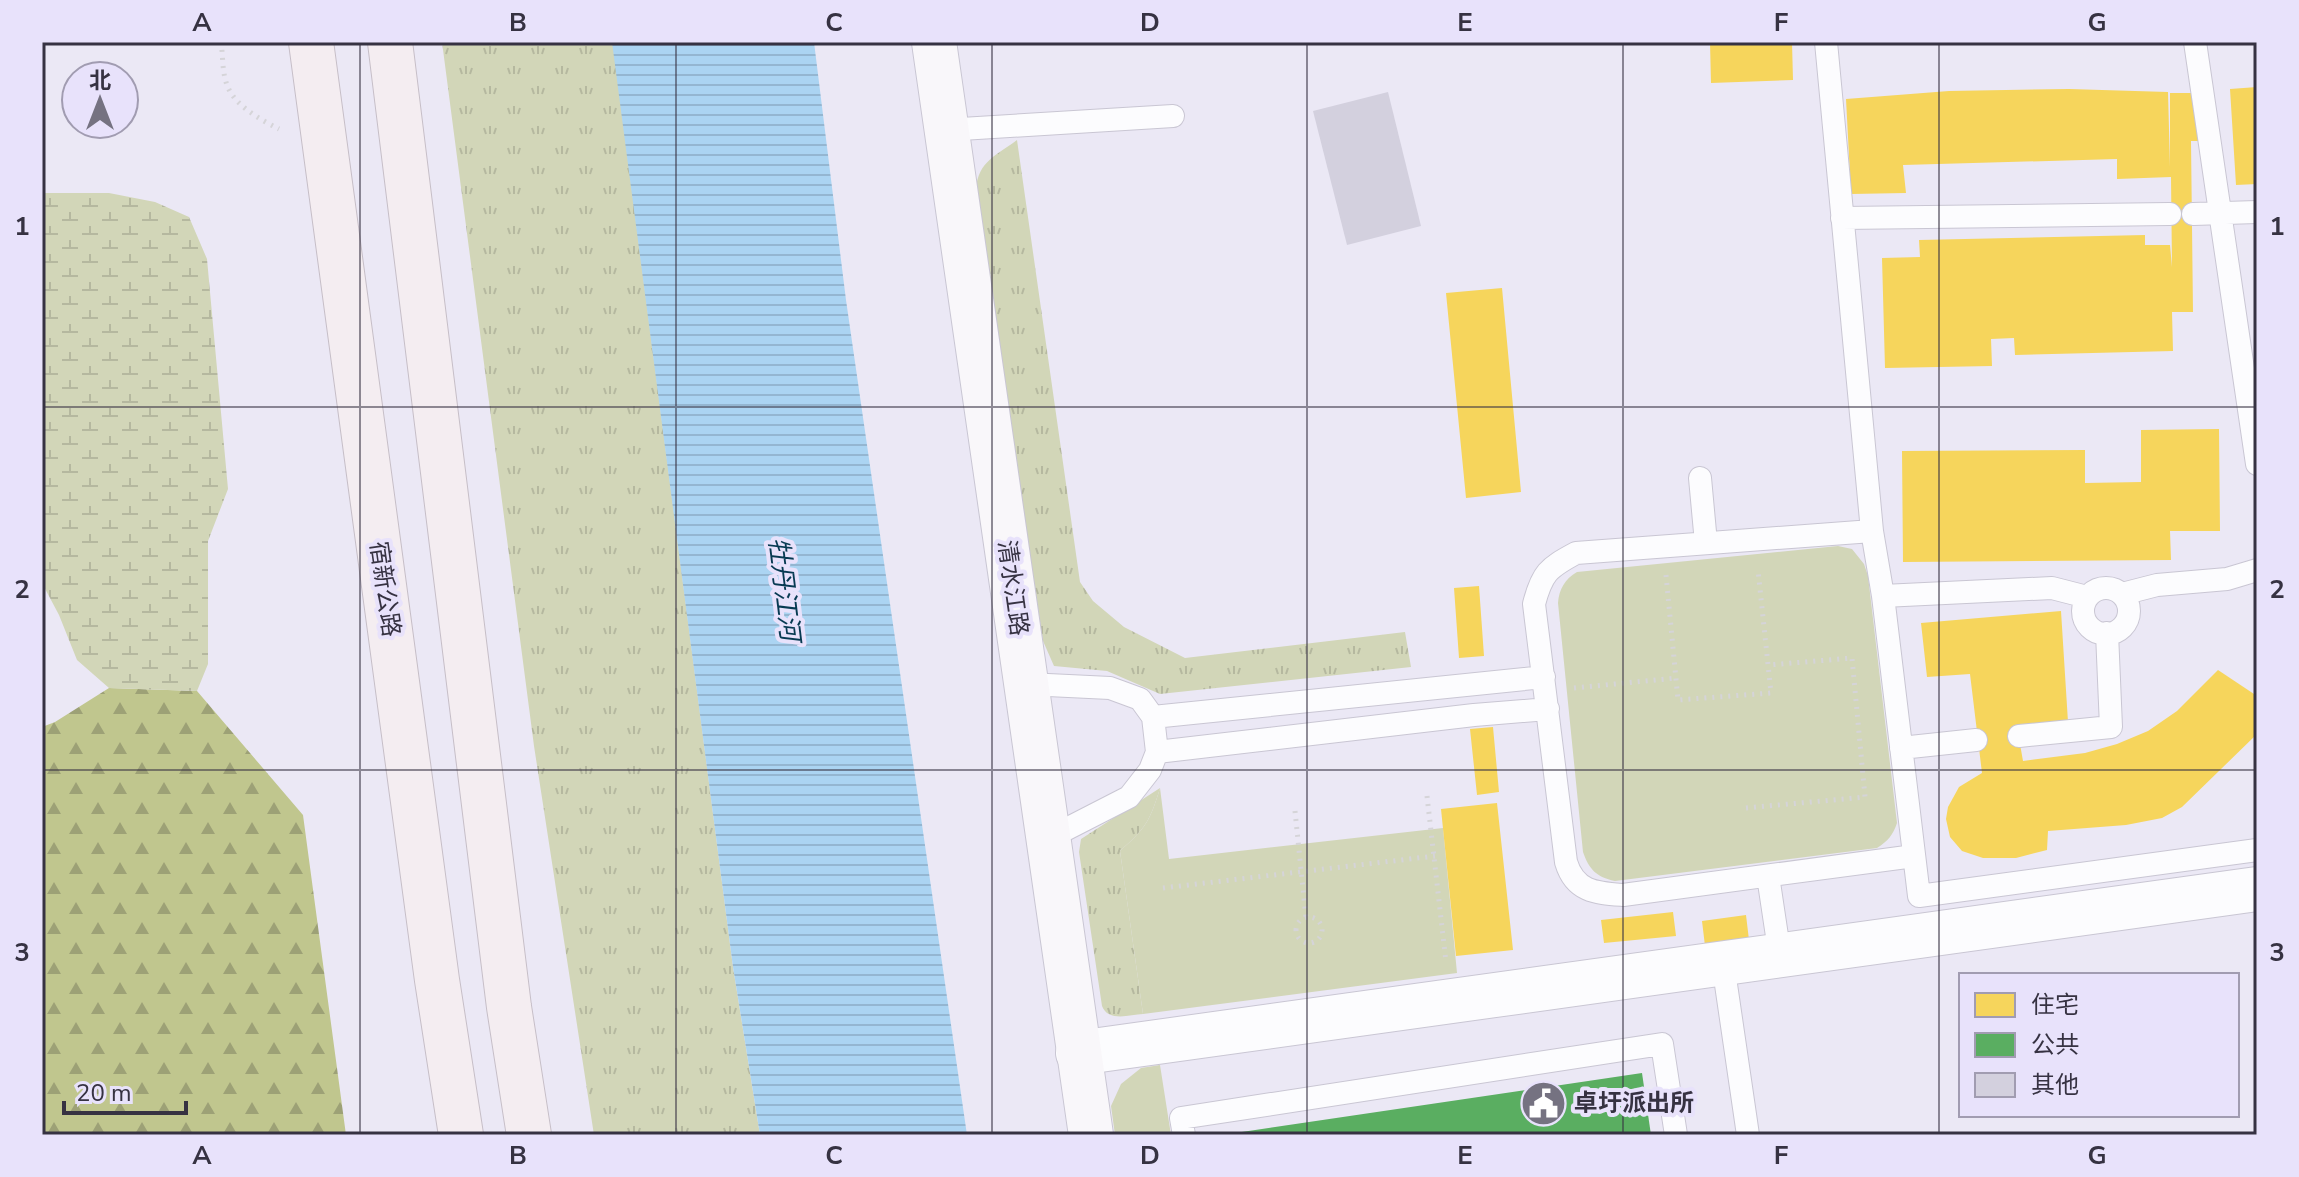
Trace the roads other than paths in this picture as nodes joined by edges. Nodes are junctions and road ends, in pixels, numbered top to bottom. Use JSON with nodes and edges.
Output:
{"nodes":[{"id":1,"x":311,"y":42,"type":"edge"},
{"id":2,"x":390,"y":42,"type":"edge"},
{"id":3,"x":934,"y":42,"type":"edge"},
{"id":4,"x":1826,"y":42,"type":"edge"},
{"id":5,"x":2195,"y":42,"type":"edge"},
{"id":6,"x":1173,"y":116,"type":"dead end"},
{"id":7,"x":945,"y":130,"type":"junction"},
{"id":8,"x":2257,"y":212,"type":"edge"},
{"id":9,"x":2170,"y":214,"type":"dead end"},
{"id":10,"x":2193,"y":214,"type":"dead end"},
{"id":11,"x":2221,"y":214,"type":"junction"},
{"id":12,"x":1842,"y":218,"type":"junction"},
{"id":13,"x":2252,"y":386,"type":"edge"},
{"id":14,"x":2257,"y":464,"type":"edge"},
{"id":15,"x":1700,"y":478,"type":"dead end"},
{"id":16,"x":1872,"y":531,"type":"junction"},
{"id":17,"x":1706,"y":543,"type":"junction"},
{"id":18,"x":2257,"y":570,"type":"edge"},
{"id":19,"x":2122,"y":594,"type":"junction"},
{"id":20,"x":1883,"y":596,"type":"junction"},
{"id":21,"x":2087,"y":597,"type":"junction"},
{"id":22,"x":2107,"y":633,"type":"junction"},
{"id":23,"x":1027,"y":684,"type":"junction"},
{"id":24,"x":1545,"y":692,"type":"junction"},
{"id":25,"x":1153,"y":717,"type":"junction"},
{"id":26,"x":2019,"y":736,"type":"dead end"},
{"id":27,"x":1976,"y":740,"type":"dead end"},
{"id":28,"x":1901,"y":748,"type":"junction"},
{"id":29,"x":1157,"y":752,"type":"junction"},
{"id":30,"x":1049,"y":838,"type":"junction"},
{"id":31,"x":2257,"y":850,"type":"edge"},
{"id":32,"x":1914,"y":856,"type":"junction"},
{"id":33,"x":1768,"y":876,"type":"junction"},
{"id":34,"x":2257,"y":889,"type":"edge"},
{"id":35,"x":1780,"y":956,"type":"junction"},
{"id":36,"x":1723,"y":964,"type":"junction"},
{"id":37,"x":1078,"y":1053,"type":"junction"},
{"id":38,"x":461,"y":1135,"type":"edge"},
{"id":39,"x":529,"y":1135,"type":"edge"},
{"id":40,"x":1091,"y":1135,"type":"edge"},
{"id":41,"x":1184,"y":1135,"type":"edge"},
{"id":42,"x":1676,"y":1135,"type":"edge"},
{"id":43,"x":1748,"y":1135,"type":"edge"}],
"edges":[{"from":1,"to":38,"type":"highway","name":"宿新公路"},
{"from":2,"to":39,"type":"highway"},
{"from":3,"to":7,"type":"street","name":"清水江路"},
{"from":4,"to":12,"type":"lane"},
{"from":5,"to":11,"type":"lane"},
{"from":6,"to":7,"type":"lane"},
{"from":7,"to":23,"type":"street","name":"清水江路"},
{"from":8,"to":11,"type":"lane"},
{"from":9,"to":12,"type":"lane"},
{"from":10,"to":11,"type":"lane"},
{"from":11,"to":13,"type":"lane"},
{"from":12,"to":16,"type":"lane"},
{"from":13,"to":14,"type":"lane"},
{"from":15,"to":17,"type":"lane"},
{"from":16,"to":17,"type":"lane"},
{"from":16,"to":20,"type":"lane"},
{"from":17,"to":24,"type":"lane"},
{"from":18,"to":19,"type":"lane"},
{"from":19,"to":21,"type":"lane"},
{"from":19,"to":22,"type":"lane"},
{"from":20,"to":21,"type":"lane"},
{"from":20,"to":28,"type":"lane"},
{"from":21,"to":22,"type":"lane"},
{"from":22,"to":26,"type":"lane"},
{"from":23,"to":25,"type":"lane"},
{"from":23,"to":30,"type":"street","name":"清水江路"},
{"from":24,"to":25,"type":"lane"},
{"from":24,"to":29,"type":"lane"},
{"from":24,"to":33,"type":"lane"},
{"from":25,"to":29,"type":"lane"},
{"from":27,"to":28,"type":"lane"},
{"from":28,"to":32,"type":"lane"},
{"from":29,"to":30,"type":"lane"},
{"from":30,"to":37,"type":"street","name":"清水江路"},
{"from":31,"to":32,"type":"lane"},
{"from":32,"to":33,"type":"lane"},
{"from":33,"to":35,"type":"lane"},
{"from":34,"to":35,"type":"street"},
{"from":35,"to":36,"type":"street"},
{"from":36,"to":37,"type":"street"},
{"from":36,"to":43,"type":"lane"},
{"from":37,"to":40,"type":"street","name":"清水江路"},
{"from":41,"to":42,"type":"lane"}]}
